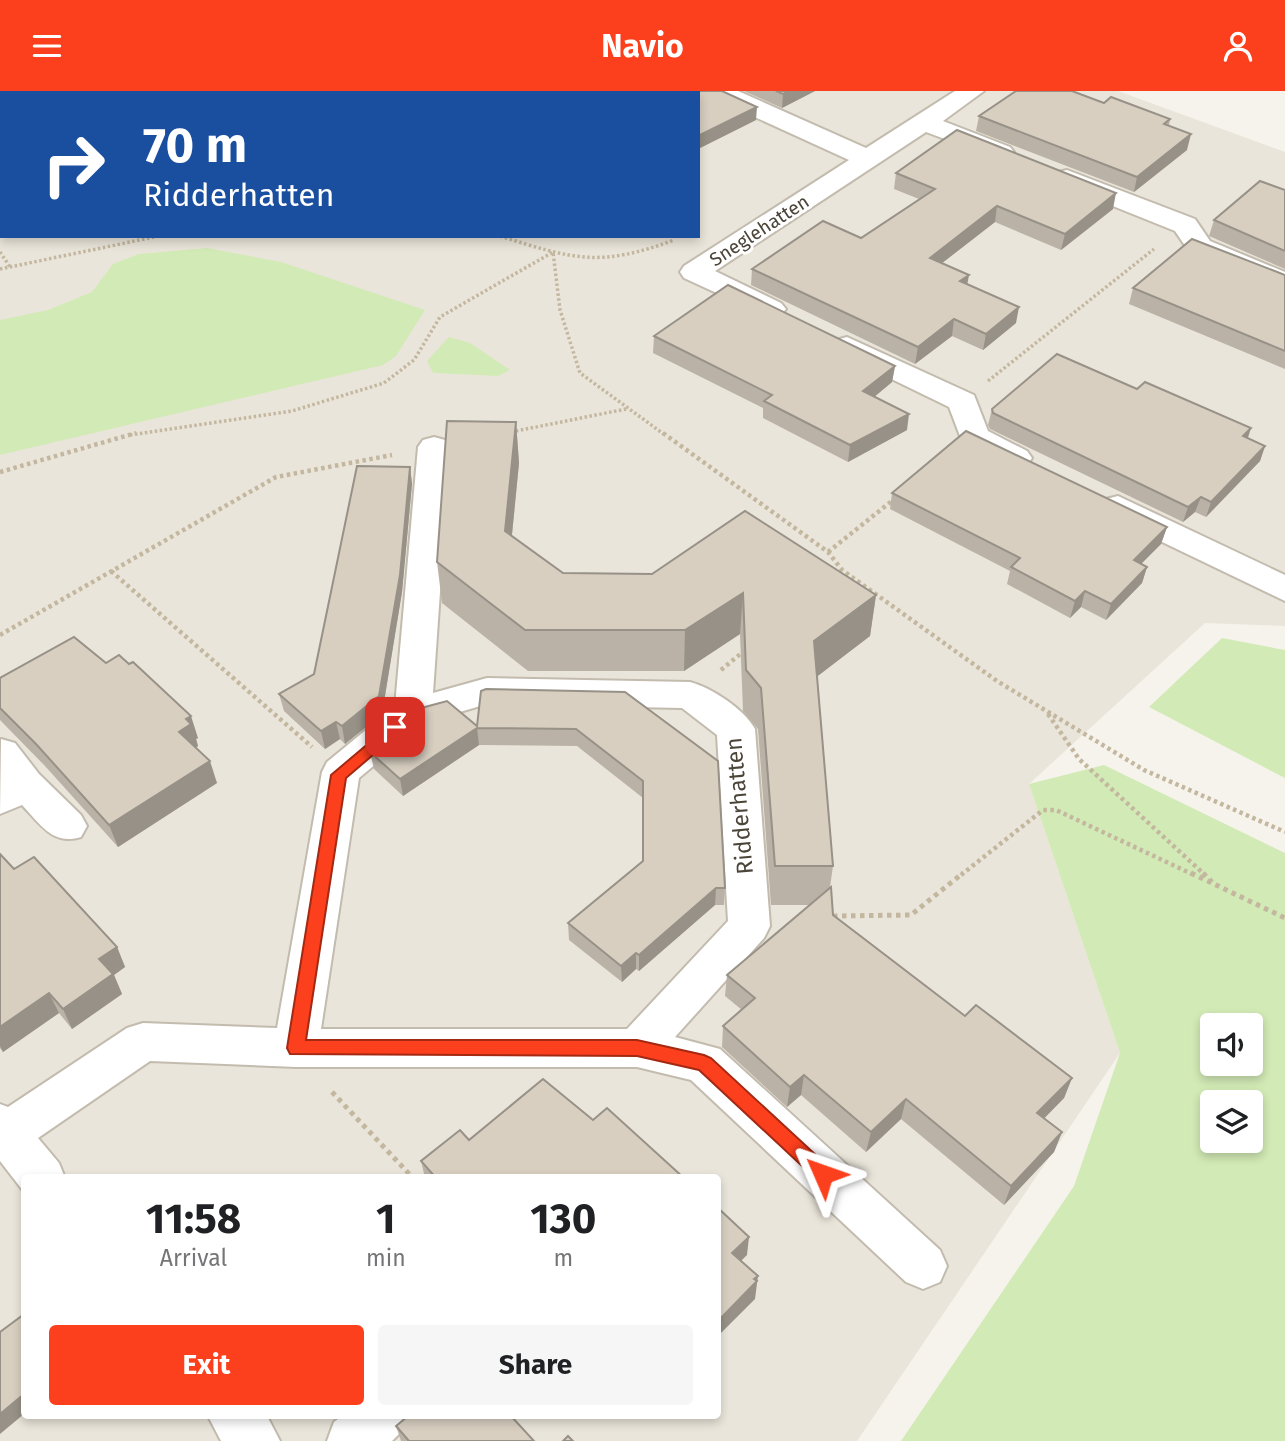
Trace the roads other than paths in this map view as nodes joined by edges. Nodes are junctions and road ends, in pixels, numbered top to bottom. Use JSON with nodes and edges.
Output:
{"nodes":[{"id":1,"x":718,"y":91,"type":"edge"},
{"id":2,"x":972,"y":91,"type":"edge"},
{"id":3,"x":924,"y":122,"type":"junction"},
{"id":4,"x":868,"y":159,"type":"junction"},
{"id":5,"x":1285,"y":282,"type":"edge"},
{"id":6,"x":434,"y":447,"type":"road end"},
{"id":7,"x":1048,"y":473,"type":"edge"},
{"id":8,"x":1086,"y":492,"type":"edge"},
{"id":9,"x":1285,"y":589,"type":"edge"},
{"id":10,"x":413,"y":712,"type":"junction"},
{"id":11,"x":1,"y":753,"type":"edge"},
{"id":12,"x":12,"y":791,"type":"edge"},
{"id":13,"x":67,"y":826,"type":"dead end"},
{"id":14,"x":293,"y":1048,"type":"junction"},
{"id":15,"x":637,"y":1048,"type":"junction"},
{"id":16,"x":2,"y":1132,"type":"edge"},
{"id":17,"x":39,"y":1174,"type":"edge"},
{"id":18,"x":922,"y":1266,"type":"dead end"},
{"id":19,"x":236,"y":1419,"type":"edge"},
{"id":20,"x":378,"y":1419,"type":"edge"},
{"id":21,"x":254,"y":1441,"type":"edge"},
{"id":22,"x":353,"y":1441,"type":"edge"}],
"edges":[{"from":1,"to":4,"type":"street"},
{"from":2,"to":3,"type":"street","name":"Sneglehatten"},
{"from":3,"to":4,"type":"street","name":"Sneglehatten"},
{"from":3,"to":5,"type":"street"},
{"from":4,"to":7,"type":"street","name":"Sneglehatten"},
{"from":6,"to":10,"type":"street"},
{"from":8,"to":9,"type":"street"},
{"from":10,"to":14,"type":"street"},
{"from":10,"to":15,"type":"street","name":"Ridderhatten"},
{"from":11,"to":12,"type":"street"},
{"from":12,"to":13,"type":"street"},
{"from":14,"to":15,"type":"street"},
{"from":14,"to":16,"type":"street"},
{"from":15,"to":18,"type":"street"},
{"from":16,"to":17,"type":"street"},
{"from":19,"to":21,"type":"street"},
{"from":20,"to":22,"type":"street"}]}
